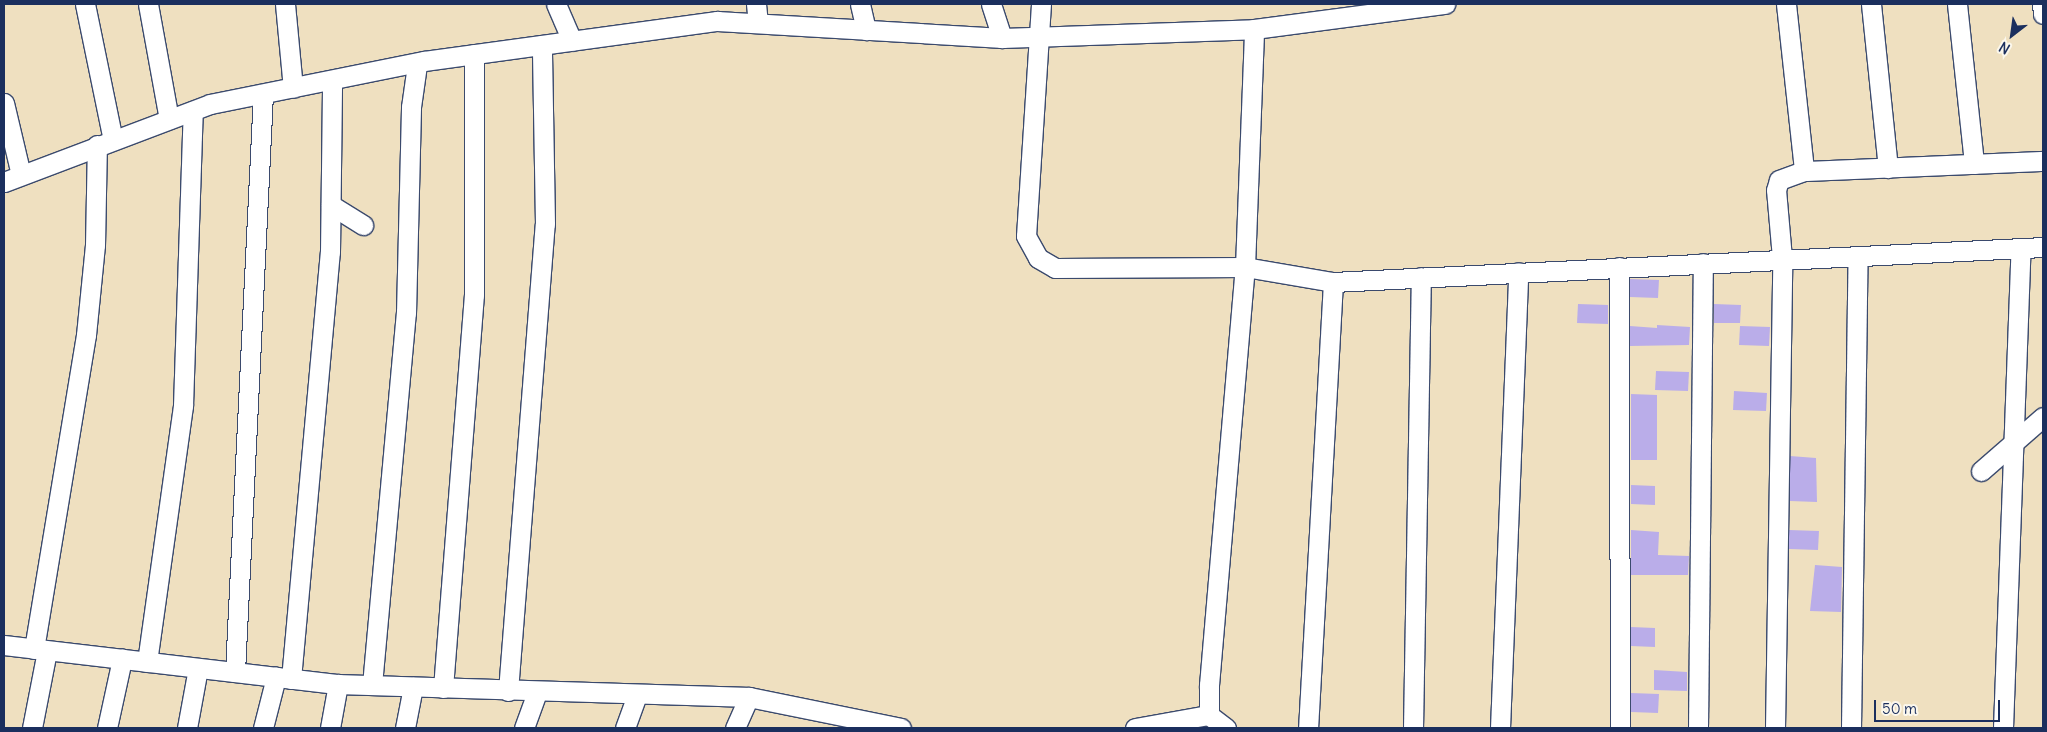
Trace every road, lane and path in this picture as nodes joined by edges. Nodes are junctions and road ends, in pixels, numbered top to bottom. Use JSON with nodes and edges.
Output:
{"nodes":[{"id":1,"x":85,"y":4,"type":"edge"},
{"id":2,"x":148,"y":4,"type":"edge"},
{"id":3,"x":556,"y":4,"type":"edge"},
{"id":4,"x":756,"y":4,"type":"edge"},
{"id":5,"x":860,"y":4,"type":"edge"},
{"id":6,"x":990,"y":4,"type":"edge"},
{"id":7,"x":1041,"y":4,"type":"edge"},
{"id":8,"x":1445,"y":4,"type":"edge"},
{"id":9,"x":1786,"y":4,"type":"edge"},
{"id":10,"x":1872,"y":4,"type":"edge"},
{"id":11,"x":1957,"y":4,"type":"edge"},
{"id":12,"x":2042,"y":4,"type":"edge"},
{"id":13,"x":290,"y":7,"type":"edge"},
{"id":14,"x":1353,"y":9,"type":"edge"},
{"id":15,"x":2043,"y":14,"type":"edge"},
{"id":16,"x":758,"y":24,"type":"junction"},
{"id":17,"x":1254,"y":29,"type":"junction"},
{"id":18,"x":866,"y":30,"type":"junction"},
{"id":19,"x":1041,"y":36,"type":"junction"},
{"id":20,"x":1002,"y":38,"type":"junction"},
{"id":21,"x":572,"y":41,"type":"junction"},
{"id":22,"x":542,"y":45,"type":"junction"},
{"id":23,"x":474,"y":54,"type":"junction"},
{"id":24,"x":417,"y":65,"type":"junction"},
{"id":25,"x":332,"y":80,"type":"junction"},
{"id":26,"x":293,"y":88,"type":"junction"},
{"id":27,"x":263,"y":94,"type":"junction"},
{"id":28,"x":4,"y":102,"type":"edge"},
{"id":29,"x":193,"y":111,"type":"junction"},
{"id":30,"x":169,"y":119,"type":"junction"},
{"id":31,"x":105,"y":143,"type":"junction"},
{"id":32,"x":2043,"y":160,"type":"edge"},
{"id":33,"x":1974,"y":164,"type":"junction"},
{"id":34,"x":1888,"y":168,"type":"junction"},
{"id":35,"x":1804,"y":171,"type":"junction"},
{"id":36,"x":12,"y":178,"type":"edge"},
{"id":37,"x":330,"y":205,"type":"junction"},
{"id":38,"x":362,"y":225,"type":"dead end"},
{"id":39,"x":2043,"y":247,"type":"edge"},
{"id":40,"x":2021,"y":248,"type":"junction"},
{"id":41,"x":1858,"y":256,"type":"junction"},
{"id":42,"x":1782,"y":258,"type":"junction"},
{"id":43,"x":1703,"y":263,"type":"junction"},
{"id":44,"x":1245,"y":267,"type":"junction"},
{"id":45,"x":1619,"y":267,"type":"junction"},
{"id":46,"x":1518,"y":272,"type":"junction"},
{"id":47,"x":1421,"y":277,"type":"junction"},
{"id":48,"x":1333,"y":282,"type":"junction"},
{"id":49,"x":2043,"y":417,"type":"edge"},
{"id":50,"x":2014,"y":442,"type":"junction"},
{"id":51,"x":1981,"y":471,"type":"dead end"},
{"id":52,"x":4,"y":645,"type":"edge"},
{"id":53,"x":41,"y":650,"type":"junction"},
{"id":54,"x":122,"y":659,"type":"junction"},
{"id":55,"x":147,"y":662,"type":"junction"},
{"id":56,"x":198,"y":668,"type":"junction"},
{"id":57,"x":235,"y":672,"type":"junction"},
{"id":58,"x":284,"y":678,"type":"junction"},
{"id":59,"x":338,"y":684,"type":"junction"},
{"id":60,"x":372,"y":685,"type":"junction"},
{"id":61,"x":413,"y":687,"type":"junction"},
{"id":62,"x":443,"y":688,"type":"junction"},
{"id":63,"x":508,"y":691,"type":"junction"},
{"id":64,"x":537,"y":692,"type":"junction"},
{"id":65,"x":637,"y":695,"type":"junction"},
{"id":66,"x":749,"y":697,"type":"junction"},
{"id":67,"x":1209,"y":715,"type":"junction"},
{"id":68,"x":32,"y":728,"type":"edge"},
{"id":69,"x":107,"y":728,"type":"edge"},
{"id":70,"x":187,"y":728,"type":"edge"},
{"id":71,"x":263,"y":728,"type":"edge"},
{"id":72,"x":330,"y":728,"type":"edge"},
{"id":73,"x":405,"y":728,"type":"edge"},
{"id":74,"x":524,"y":728,"type":"edge"},
{"id":75,"x":625,"y":728,"type":"edge"},
{"id":76,"x":735,"y":728,"type":"edge"},
{"id":77,"x":901,"y":728,"type":"edge"},
{"id":78,"x":1134,"y":728,"type":"edge"},
{"id":79,"x":1226,"y":728,"type":"edge"},
{"id":80,"x":1308,"y":728,"type":"edge"},
{"id":81,"x":1413,"y":728,"type":"edge"},
{"id":82,"x":1500,"y":728,"type":"edge"},
{"id":83,"x":1620,"y":728,"type":"edge"},
{"id":84,"x":1698,"y":728,"type":"edge"},
{"id":85,"x":1775,"y":728,"type":"edge"},
{"id":86,"x":1851,"y":728,"type":"edge"},
{"id":87,"x":2003,"y":728,"type":"edge"}],
"edges":[{"from":1,"to":31,"type":"street"},
{"from":2,"to":30,"type":"street"},
{"from":3,"to":21,"type":"street"},
{"from":4,"to":16,"type":"street"},
{"from":5,"to":18,"type":"street"},
{"from":6,"to":20,"type":"street"},
{"from":7,"to":19,"type":"street"},
{"from":8,"to":14,"type":"street"},
{"from":9,"to":35,"type":"street"},
{"from":10,"to":34,"type":"street"},
{"from":11,"to":33,"type":"street"},
{"from":12,"to":15,"type":"street"},
{"from":13,"to":26,"type":"street"},
{"from":14,"to":17,"type":"street"},
{"from":16,"to":18,"type":"street"},
{"from":16,"to":21,"type":"street"},
{"from":17,"to":19,"type":"street"},
{"from":17,"to":44,"type":"street"},
{"from":18,"to":20,"type":"street"},
{"from":19,"to":20,"type":"street"},
{"from":19,"to":44,"type":"street"},
{"from":21,"to":22,"type":"street"},
{"from":22,"to":23,"type":"street"},
{"from":22,"to":63,"type":"street"},
{"from":23,"to":24,"type":"street"},
{"from":23,"to":62,"type":"street"},
{"from":24,"to":25,"type":"street"},
{"from":24,"to":60,"type":"street"},
{"from":25,"to":26,"type":"street"},
{"from":25,"to":37,"type":"street"},
{"from":26,"to":27,"type":"street"},
{"from":27,"to":29,"type":"street"},
{"from":27,"to":57,"type":"street"},
{"from":28,"to":36,"type":"street"},
{"from":29,"to":30,"type":"street"},
{"from":29,"to":55,"type":"street"},
{"from":30,"to":31,"type":"street"},
{"from":31,"to":36,"type":"street"},
{"from":31,"to":53,"type":"street"},
{"from":32,"to":33,"type":"street"},
{"from":33,"to":34,"type":"street"},
{"from":34,"to":35,"type":"street"},
{"from":35,"to":42,"type":"street"},
{"from":37,"to":38,"type":"street"},
{"from":37,"to":58,"type":"street"},
{"from":39,"to":40,"type":"street"},
{"from":40,"to":41,"type":"street"},
{"from":40,"to":50,"type":"street"},
{"from":41,"to":42,"type":"street"},
{"from":41,"to":86,"type":"street"},
{"from":42,"to":43,"type":"street"},
{"from":42,"to":85,"type":"street"},
{"from":43,"to":45,"type":"street"},
{"from":43,"to":84,"type":"street"},
{"from":44,"to":48,"type":"street"},
{"from":44,"to":67,"type":"street"},
{"from":45,"to":46,"type":"street"},
{"from":45,"to":83,"type":"street"},
{"from":46,"to":47,"type":"street"},
{"from":46,"to":82,"type":"street"},
{"from":47,"to":48,"type":"street"},
{"from":47,"to":81,"type":"street"},
{"from":48,"to":80,"type":"street"},
{"from":49,"to":50,"type":"street"},
{"from":50,"to":51,"type":"street"},
{"from":50,"to":87,"type":"street"},
{"from":52,"to":53,"type":"street"},
{"from":53,"to":54,"type":"street"},
{"from":53,"to":68,"type":"street"},
{"from":54,"to":55,"type":"street"},
{"from":54,"to":69,"type":"street"},
{"from":55,"to":56,"type":"street"},
{"from":56,"to":57,"type":"street"},
{"from":56,"to":70,"type":"street"},
{"from":57,"to":58,"type":"street"},
{"from":58,"to":59,"type":"street"},
{"from":58,"to":71,"type":"street"},
{"from":59,"to":60,"type":"street"},
{"from":59,"to":72,"type":"street"},
{"from":60,"to":61,"type":"street"},
{"from":61,"to":62,"type":"street"},
{"from":61,"to":73,"type":"street"},
{"from":62,"to":63,"type":"street"},
{"from":63,"to":64,"type":"street"},
{"from":64,"to":65,"type":"street"},
{"from":64,"to":74,"type":"street"},
{"from":65,"to":66,"type":"street"},
{"from":65,"to":75,"type":"street"},
{"from":66,"to":76,"type":"street"},
{"from":66,"to":77,"type":"street"},
{"from":67,"to":78,"type":"street"},
{"from":67,"to":79,"type":"street"}]}
